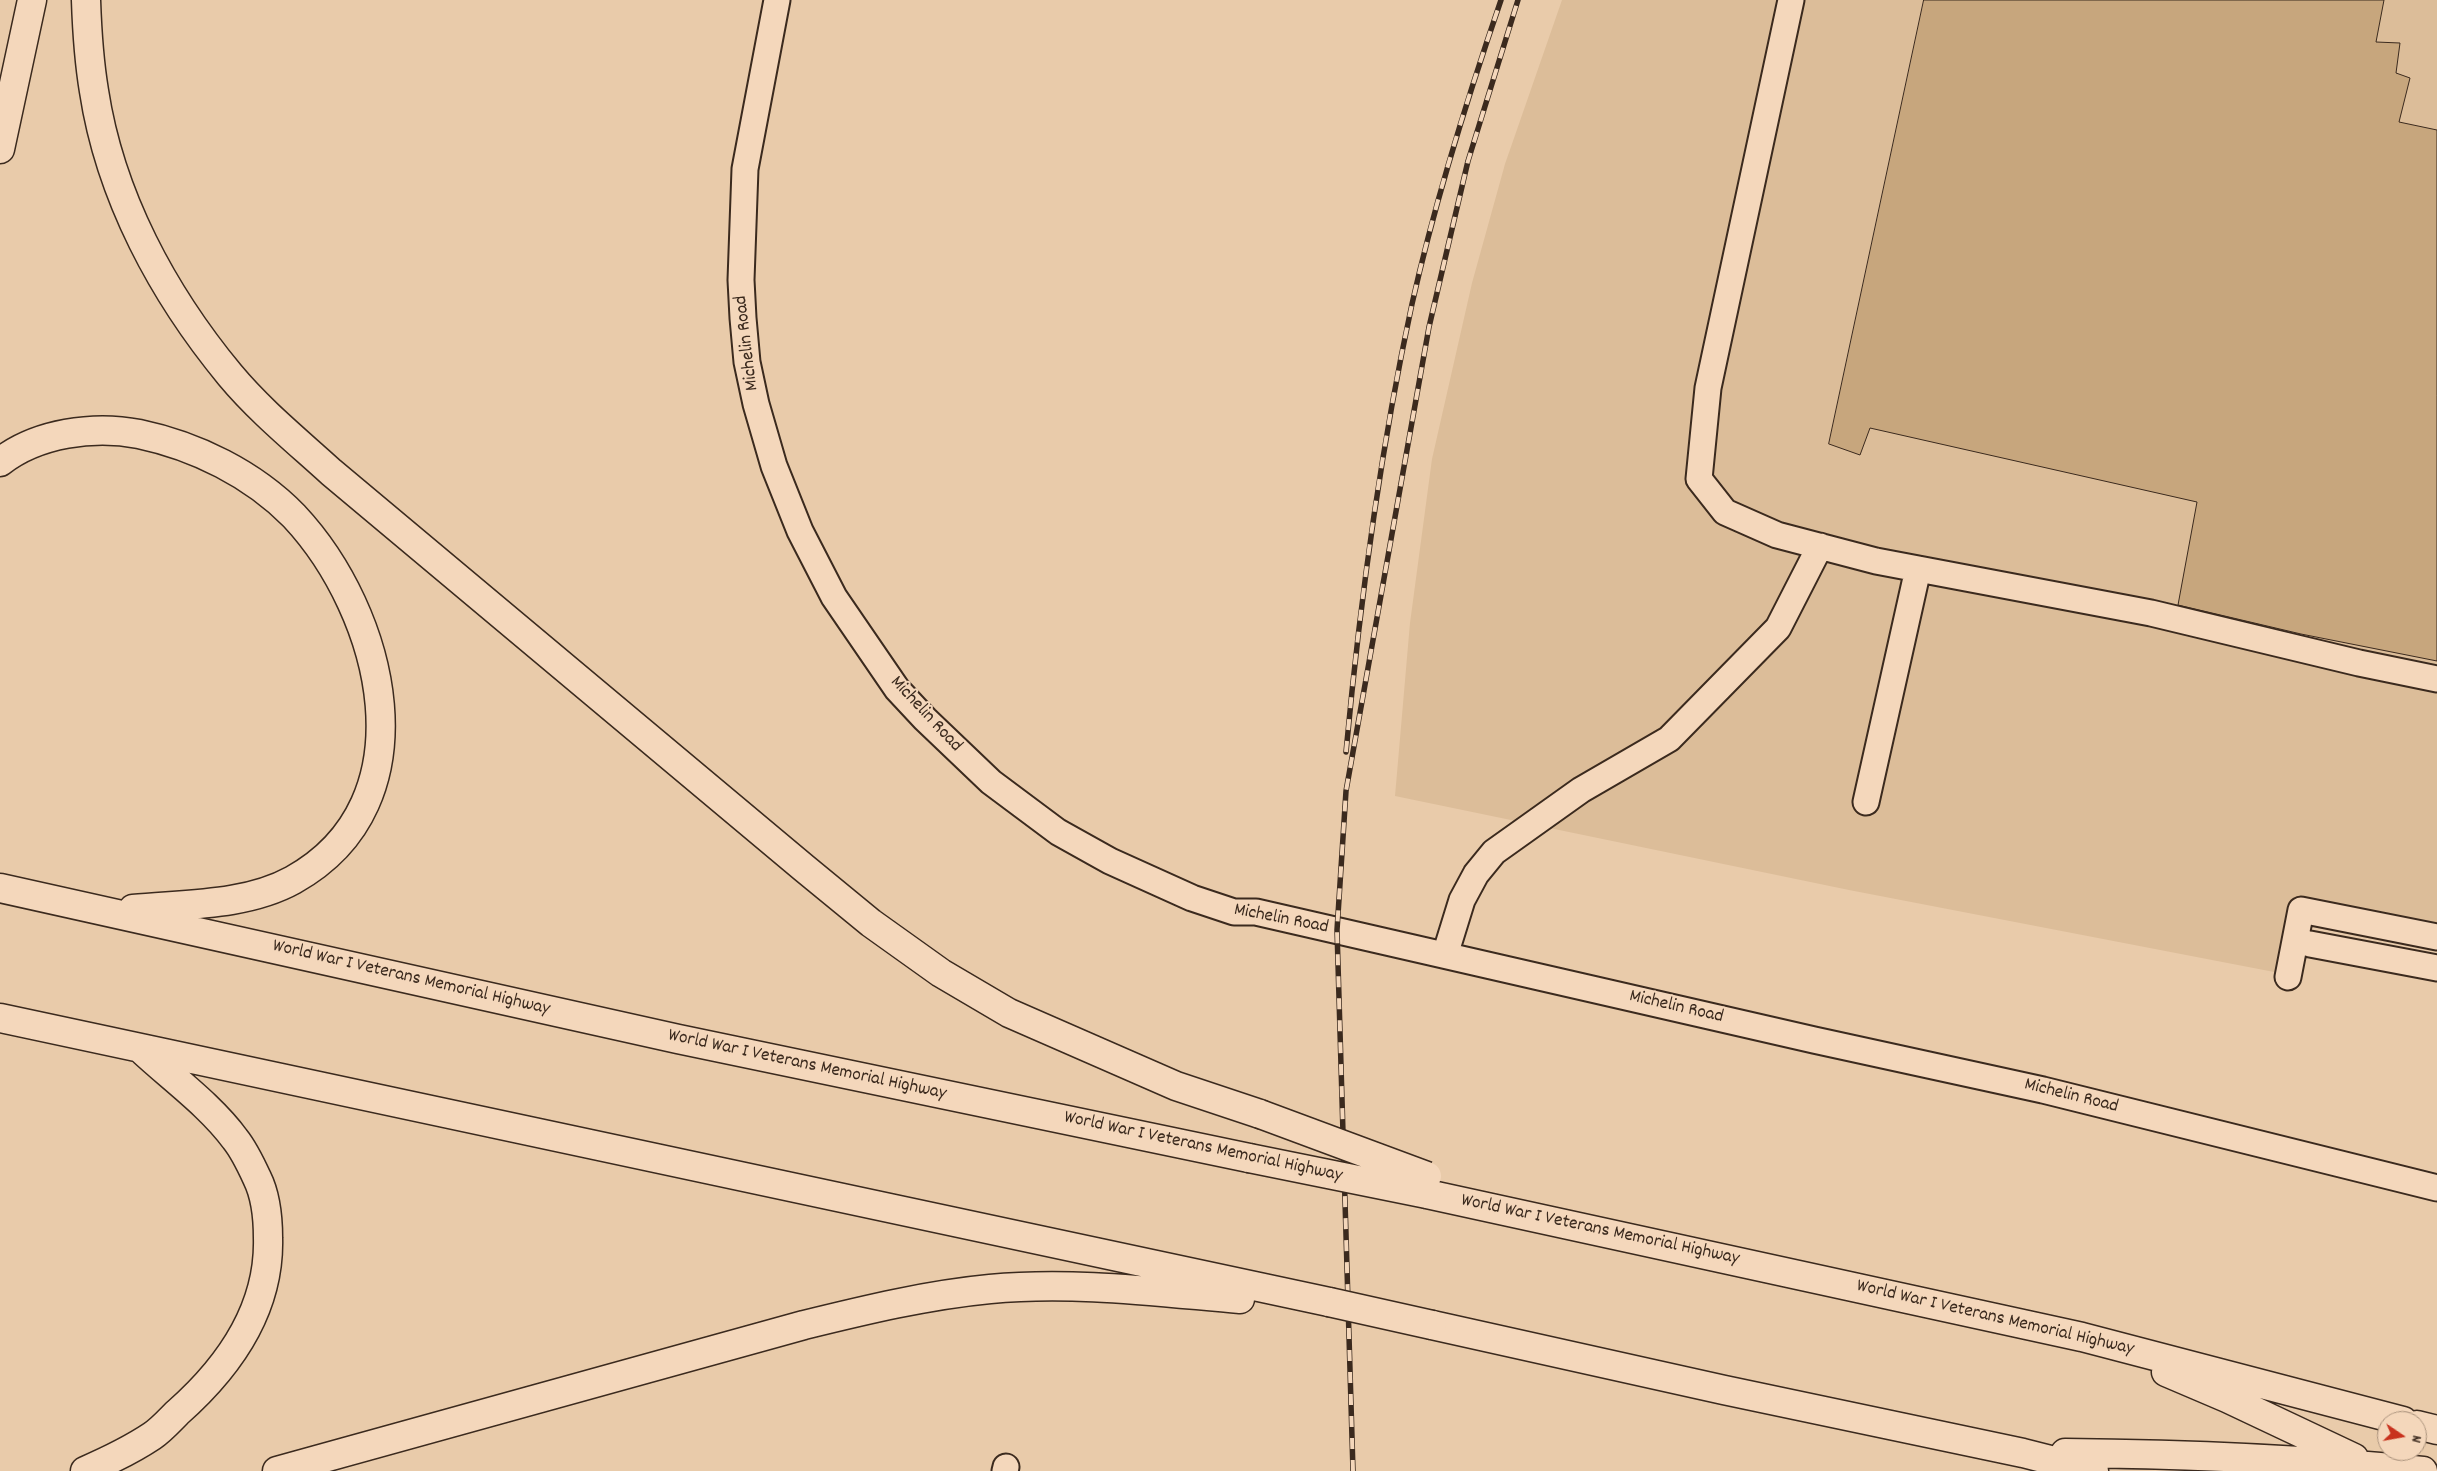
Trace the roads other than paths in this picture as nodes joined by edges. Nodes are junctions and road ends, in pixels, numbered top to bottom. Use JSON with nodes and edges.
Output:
{"nodes":[{"id":1,"x":32,"y":0,"type":"edge"},
{"id":2,"x":86,"y":0,"type":"edge"},
{"id":3,"x":777,"y":0,"type":"edge"},
{"id":4,"x":1791,"y":0,"type":"edge"},
{"id":5,"x":0,"y":149,"type":"edge"},
{"id":6,"x":0,"y":462,"type":"edge"},
{"id":7,"x":1820,"y":546,"type":"junction"},
{"id":8,"x":1918,"y":569,"type":"junction"},
{"id":9,"x":2437,"y":679,"type":"edge"},
{"id":10,"x":1866,"y":802,"type":"dead end"},
{"id":11,"x":0,"y":888,"type":"edge"},
{"id":12,"x":109,"y":911,"type":"junction"},
{"id":13,"x":2437,"y":936,"type":"edge"},
{"id":14,"x":2310,"y":944,"type":"dead end"},
{"id":15,"x":1445,"y":955,"type":"junction"},
{"id":16,"x":2437,"y":968,"type":"edge"},
{"id":17,"x":2288,"y":977,"type":"dead end"},
{"id":18,"x":0,"y":1018,"type":"edge"},
{"id":19,"x":141,"y":1049,"type":"junction"},
{"id":20,"x":1427,"y":1185,"type":"junction"},
{"id":21,"x":2437,"y":1188,"type":"edge"},
{"id":22,"x":1259,"y":1295,"type":"junction"},
{"id":23,"x":2082,"y":1337,"type":"junction"},
{"id":24,"x":2377,"y":1414,"type":"edge"},
{"id":25,"x":2023,"y":1453,"type":"junction"},
{"id":26,"x":2376,"y":1468,"type":"edge"},
{"id":27,"x":84,"y":1471,"type":"edge"},
{"id":28,"x":277,"y":1471,"type":"edge"},
{"id":29,"x":2094,"y":1471,"type":"edge"},
{"id":30,"x":2423,"y":1471,"type":"edge"}],
"edges":[{"from":1,"to":5,"type":"highway"},
{"from":2,"to":20,"type":"highway","bridge":true},
{"from":3,"to":15,"type":"street","name":"Michelin Road"},
{"from":4,"to":7,"type":"street"},
{"from":6,"to":12,"type":"highway"},
{"from":7,"to":8,"type":"street"},
{"from":7,"to":15,"type":"street"},
{"from":8,"to":9,"type":"street"},
{"from":8,"to":10,"type":"street"},
{"from":11,"to":12,"type":"highway","name":"World War I Veterans Memorial Highway"},
{"from":12,"to":20,"type":"highway","name":"World War I Veterans Memorial Highway","bridge":true},
{"from":13,"to":17,"type":"street"},
{"from":14,"to":16,"type":"street"},
{"from":15,"to":21,"type":"street","name":"Michelin Road"},
{"from":18,"to":19,"type":"highway"},
{"from":19,"to":22,"type":"highway"},
{"from":19,"to":27,"type":"highway"},
{"from":20,"to":23,"type":"highway","name":"World War I Veterans Memorial Highway"},
{"from":22,"to":25,"type":"highway","bridge":true},
{"from":22,"to":28,"type":"highway"},
{"from":23,"to":24,"type":"highway","name":"World War I Veterans Memorial Highway"},
{"from":23,"to":26,"type":"highway"},
{"from":25,"to":26,"type":"highway"},
{"from":25,"to":29,"type":"highway"},
{"from":26,"to":30,"type":"highway"}]}
